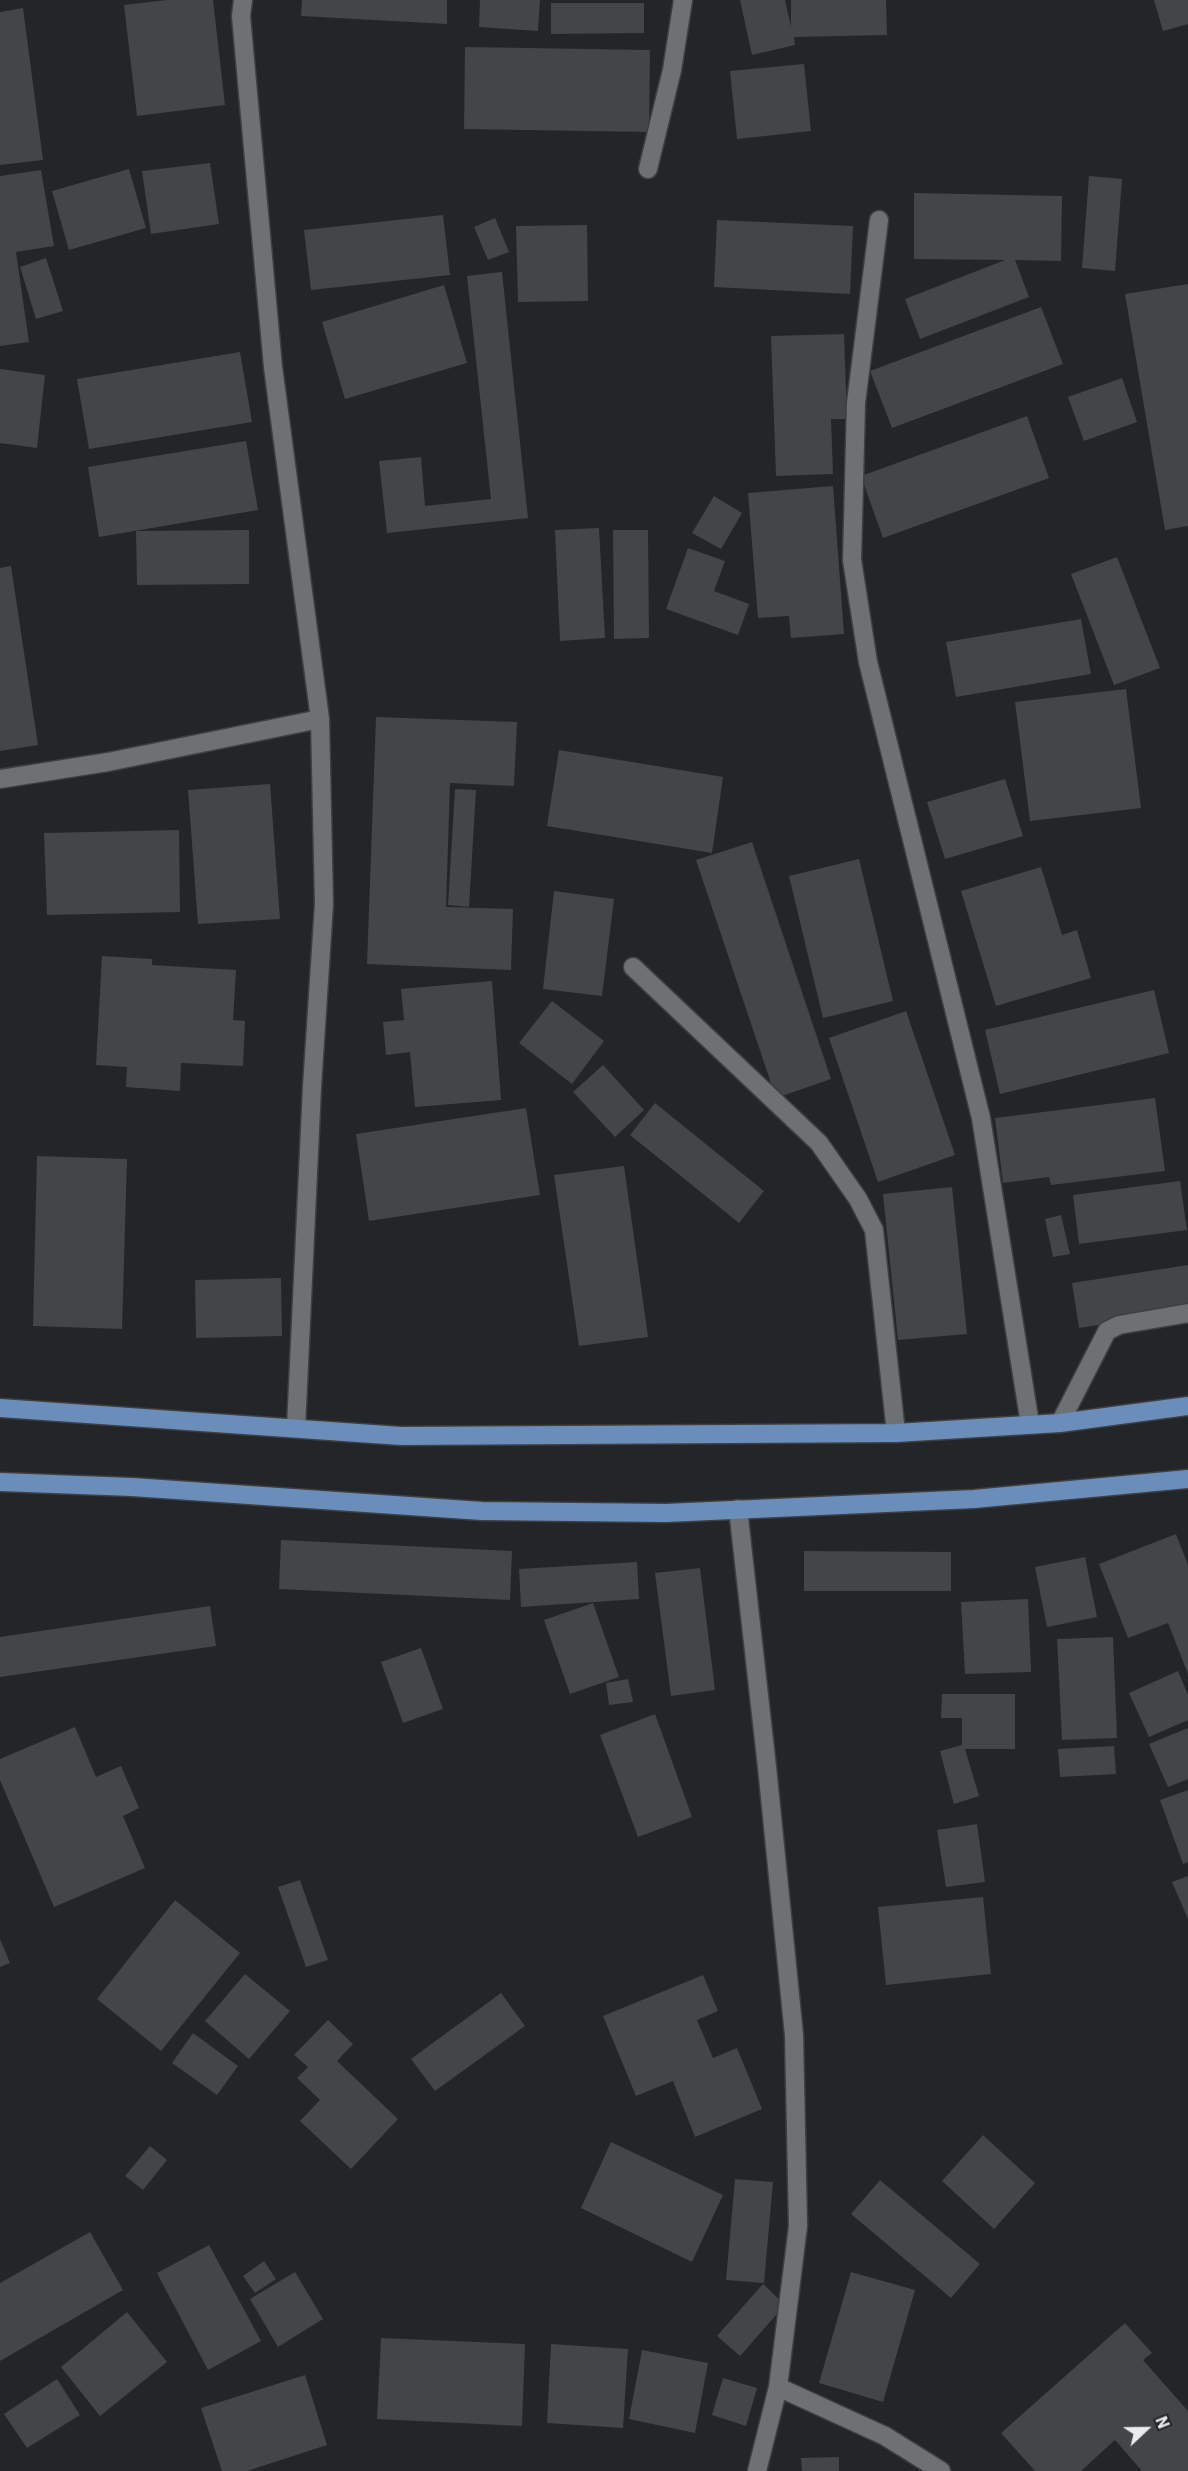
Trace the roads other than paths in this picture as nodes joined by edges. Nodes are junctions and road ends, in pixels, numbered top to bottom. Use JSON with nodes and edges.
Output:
{"nodes":[{"id":1,"x":243,"y":0,"type":"edge"},
{"id":2,"x":683,"y":0,"type":"edge"},
{"id":3,"x":648,"y":169,"type":"dead end"},
{"id":4,"x":879,"y":220,"type":"dead end"},
{"id":5,"x":320,"y":719,"type":"junction"},
{"id":6,"x":0,"y":779,"type":"edge"},
{"id":7,"x":633,"y":967,"type":"dead end"},
{"id":8,"x":1188,"y":1313,"type":"edge"},
{"id":9,"x":1188,"y":1406,"type":"edge"},
{"id":10,"x":0,"y":1408,"type":"edge"},
{"id":11,"x":1060,"y":1423,"type":"junction"},
{"id":12,"x":1030,"y":1424,"type":"junction"},
{"id":13,"x":296,"y":1428,"type":"junction"},
{"id":14,"x":896,"y":1433,"type":"junction"},
{"id":15,"x":1188,"y":1479,"type":"edge"},
{"id":16,"x":0,"y":1482,"type":"edge"},
{"id":17,"x":738,"y":1509,"type":"junction"},
{"id":18,"x":778,"y":2387,"type":"junction"},
{"id":19,"x":757,"y":2471,"type":"edge"},
{"id":20,"x":941,"y":2471,"type":"edge"}],
"edges":[{"from":1,"to":5,"type":"street"},
{"from":2,"to":3,"type":"street"},
{"from":4,"to":12,"type":"street"},
{"from":5,"to":6,"type":"street"},
{"from":5,"to":13,"type":"street"},
{"from":7,"to":14,"type":"street"},
{"from":8,"to":11,"type":"street"},
{"from":9,"to":11,"type":"main road"},
{"from":10,"to":13,"type":"main road"},
{"from":11,"to":12,"type":"main road"},
{"from":12,"to":14,"type":"main road"},
{"from":13,"to":14,"type":"main road"},
{"from":15,"to":17,"type":"main road"},
{"from":16,"to":17,"type":"main road"},
{"from":17,"to":18,"type":"street"},
{"from":18,"to":19,"type":"street"},
{"from":18,"to":20,"type":"street"}]}
